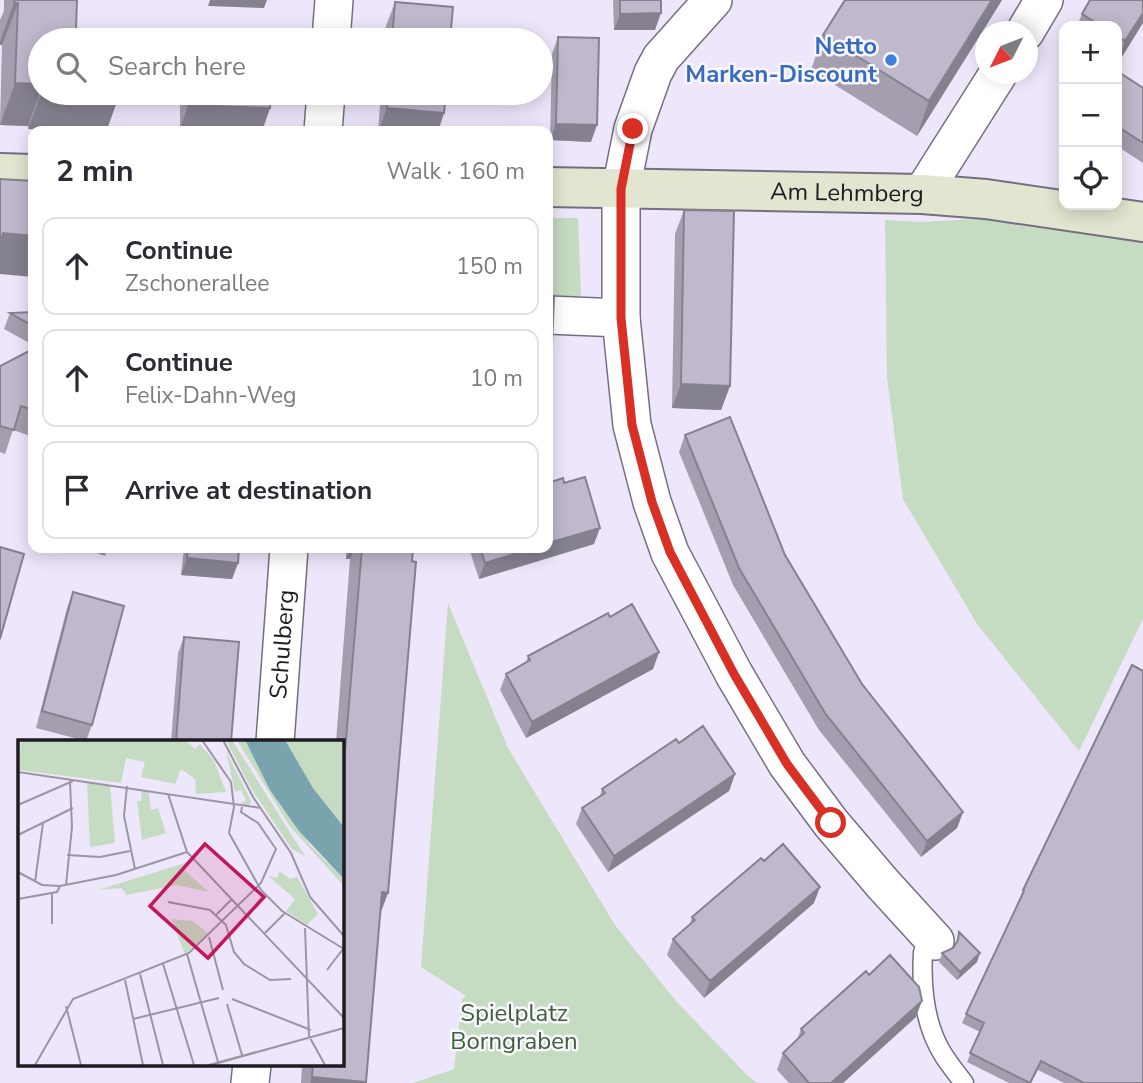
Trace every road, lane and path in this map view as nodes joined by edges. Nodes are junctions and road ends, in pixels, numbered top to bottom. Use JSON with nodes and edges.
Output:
{"nodes":[{"id":1,"x":334,"y":0,"type":"edge"},
{"id":2,"x":713,"y":0,"type":"edge"},
{"id":3,"x":1044,"y":0,"type":"edge"},
{"id":4,"x":1032,"y":21,"type":"edge"},
{"id":5,"x":332,"y":28,"type":"edge"},
{"id":6,"x":992,"y":84,"type":"edge"},
{"id":7,"x":325,"y":105,"type":"edge"},
{"id":8,"x":323,"y":126,"type":"edge"},
{"id":9,"x":0,"y":173,"type":"edge"},
{"id":10,"x":28,"y":174,"type":"edge"},
{"id":11,"x":553,"y":187,"type":"edge"},
{"id":12,"x":621,"y":189,"type":"junction"},
{"id":13,"x":922,"y":194,"type":"junction"},
{"id":14,"x":1143,"y":222,"type":"edge"},
{"id":15,"x":553,"y":315,"type":"edge"},
{"id":16,"x":621,"y":318,"type":"junction"},
{"id":17,"x":289,"y":553,"type":"edge"},
{"id":18,"x":275,"y":740,"type":"edge"},
{"id":19,"x":935,"y":941,"type":"joint"},
{"id":20,"x":964,"y":1083,"type":"edge"}],
"edges":[{"from":1,"to":5,"type":"street"},
{"from":2,"to":12,"type":"street"},
{"from":3,"to":4,"type":"street"},
{"from":6,"to":13,"type":"street"},
{"from":7,"to":8,"type":"street"},
{"from":9,"to":10,"type":"street"},
{"from":11,"to":12,"type":"street","name":"Am Lehmberg"},
{"from":12,"to":13,"type":"street","name":"Am Lehmberg"},
{"from":12,"to":16,"type":"street"},
{"from":13,"to":14,"type":"street","name":"Am Lehmberg"},
{"from":15,"to":16,"type":"street"},
{"from":16,"to":19,"type":"street"},
{"from":17,"to":18,"type":"street","name":"Schulberg"},
{"from":19,"to":20,"type":"lane"}]}
